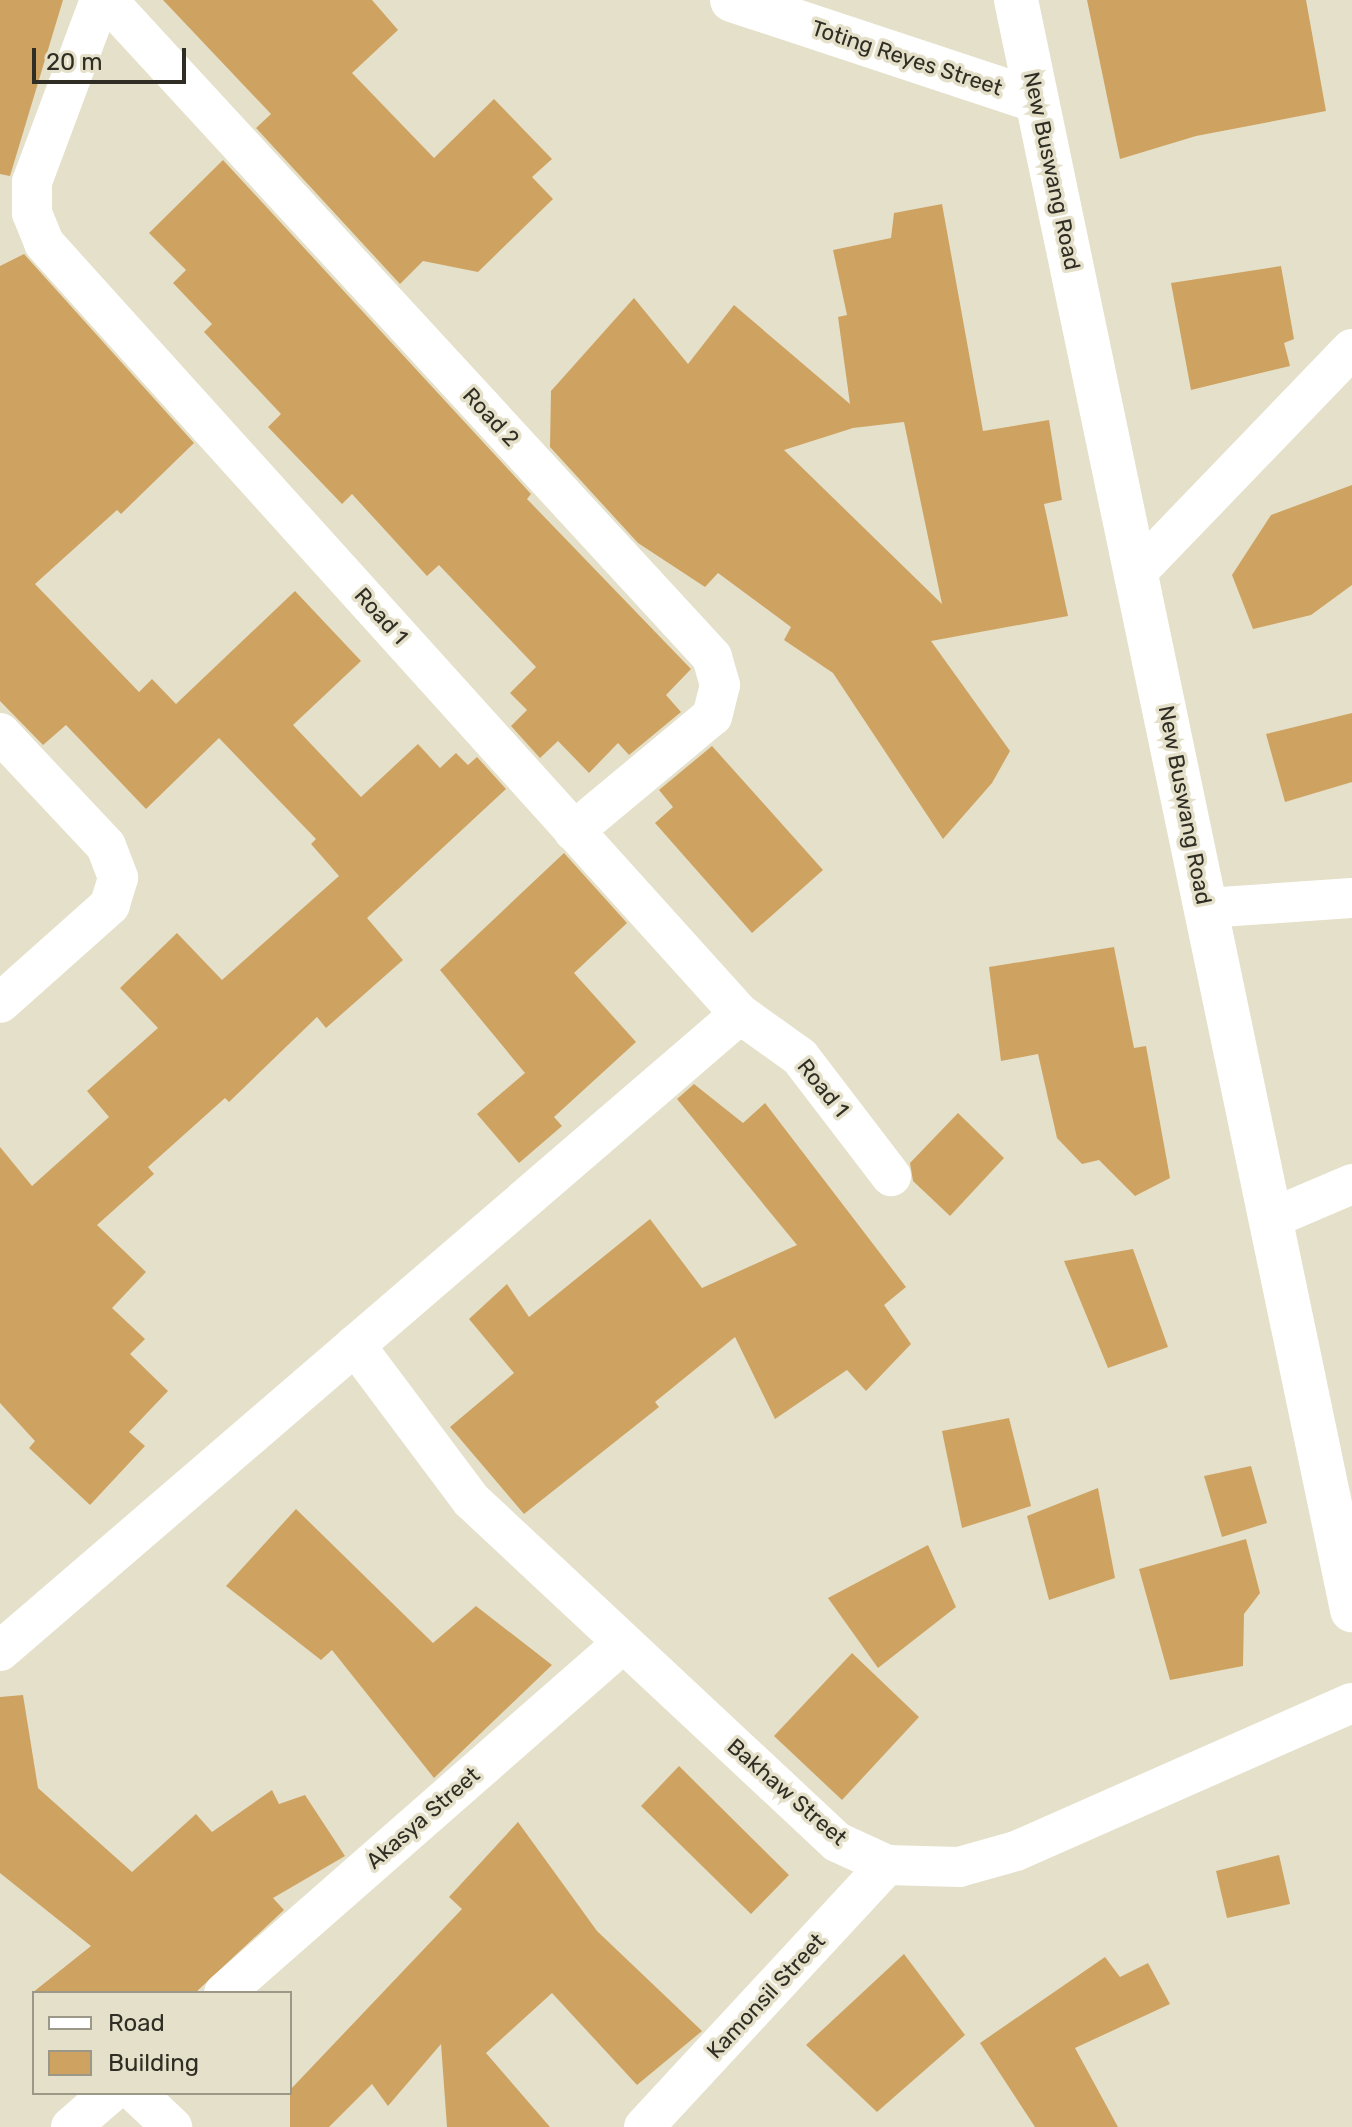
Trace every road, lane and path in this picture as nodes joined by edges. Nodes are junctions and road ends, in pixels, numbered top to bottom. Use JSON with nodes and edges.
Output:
{"nodes":[{"id":1,"x":100,"y":0,"type":"edge"},
{"id":2,"x":107,"y":0,"type":"edge"},
{"id":3,"x":732,"y":0,"type":"edge"},
{"id":4,"x":1016,"y":0,"type":"edge"},
{"id":5,"x":1037,"y":101,"type":"junction"},
{"id":6,"x":1352,"y":349,"type":"edge"},
{"id":7,"x":1138,"y":571,"type":"junction"},
{"id":8,"x":0,"y":733,"type":"edge"},
{"id":9,"x":574,"y":831,"type":"junction"},
{"id":10,"x":1352,"y":898,"type":"edge"},
{"id":11,"x":1206,"y":908,"type":"junction"},
{"id":12,"x":0,"y":1003,"type":"edge"},
{"id":13,"x":740,"y":1014,"type":"junction"},
{"id":14,"x":891,"y":1176,"type":"dead end"},
{"id":15,"x":1352,"y":1184,"type":"edge"},
{"id":16,"x":1270,"y":1219,"type":"junction"},
{"id":17,"x":355,"y":1345,"type":"junction"},
{"id":18,"x":1352,"y":1610,"type":"edge"},
{"id":19,"x":622,"y":1644,"type":"junction"},
{"id":20,"x":0,"y":1651,"type":"edge"},
{"id":21,"x":1352,"y":1703,"type":"edge"},
{"id":22,"x":887,"y":1865,"type":"junction"},
{"id":23,"x":226,"y":1991,"type":"edge"},
{"id":24,"x":108,"y":2095,"type":"edge"},
{"id":25,"x":138,"y":2095,"type":"edge"},
{"id":26,"x":71,"y":2127,"type":"edge"},
{"id":27,"x":172,"y":2127,"type":"edge"},
{"id":28,"x":644,"y":2127,"type":"edge"}],
"edges":[{"from":1,"to":9,"type":"street","name":"Road 1"},
{"from":2,"to":9,"type":"street","name":"Road 2"},
{"from":3,"to":5,"type":"street","name":"Toting Reyes Street"},
{"from":4,"to":5,"type":"street","name":"New Buswang Road"},
{"from":5,"to":7,"type":"street","name":"New Buswang Road"},
{"from":6,"to":7,"type":"street"},
{"from":7,"to":11,"type":"street","name":"New Buswang Road"},
{"from":8,"to":12,"type":"street"},
{"from":9,"to":13,"type":"street","name":"Road 1"},
{"from":10,"to":11,"type":"street"},
{"from":11,"to":16,"type":"street","name":"New Buswang Road"},
{"from":13,"to":14,"type":"street","name":"Road 1"},
{"from":13,"to":17,"type":"street"},
{"from":15,"to":16,"type":"street"},
{"from":16,"to":18,"type":"street","name":"New Buswang Road"},
{"from":17,"to":19,"type":"street","name":"Bakhaw Street"},
{"from":17,"to":20,"type":"street"},
{"from":19,"to":22,"type":"street","name":"Bakhaw Street"},
{"from":19,"to":23,"type":"street","name":"Akasya Street"},
{"from":21,"to":22,"type":"street","name":"Bakhaw Street"},
{"from":22,"to":28,"type":"street","name":"Kamonsil Street"},
{"from":24,"to":26,"type":"street"},
{"from":25,"to":27,"type":"street"}]}
